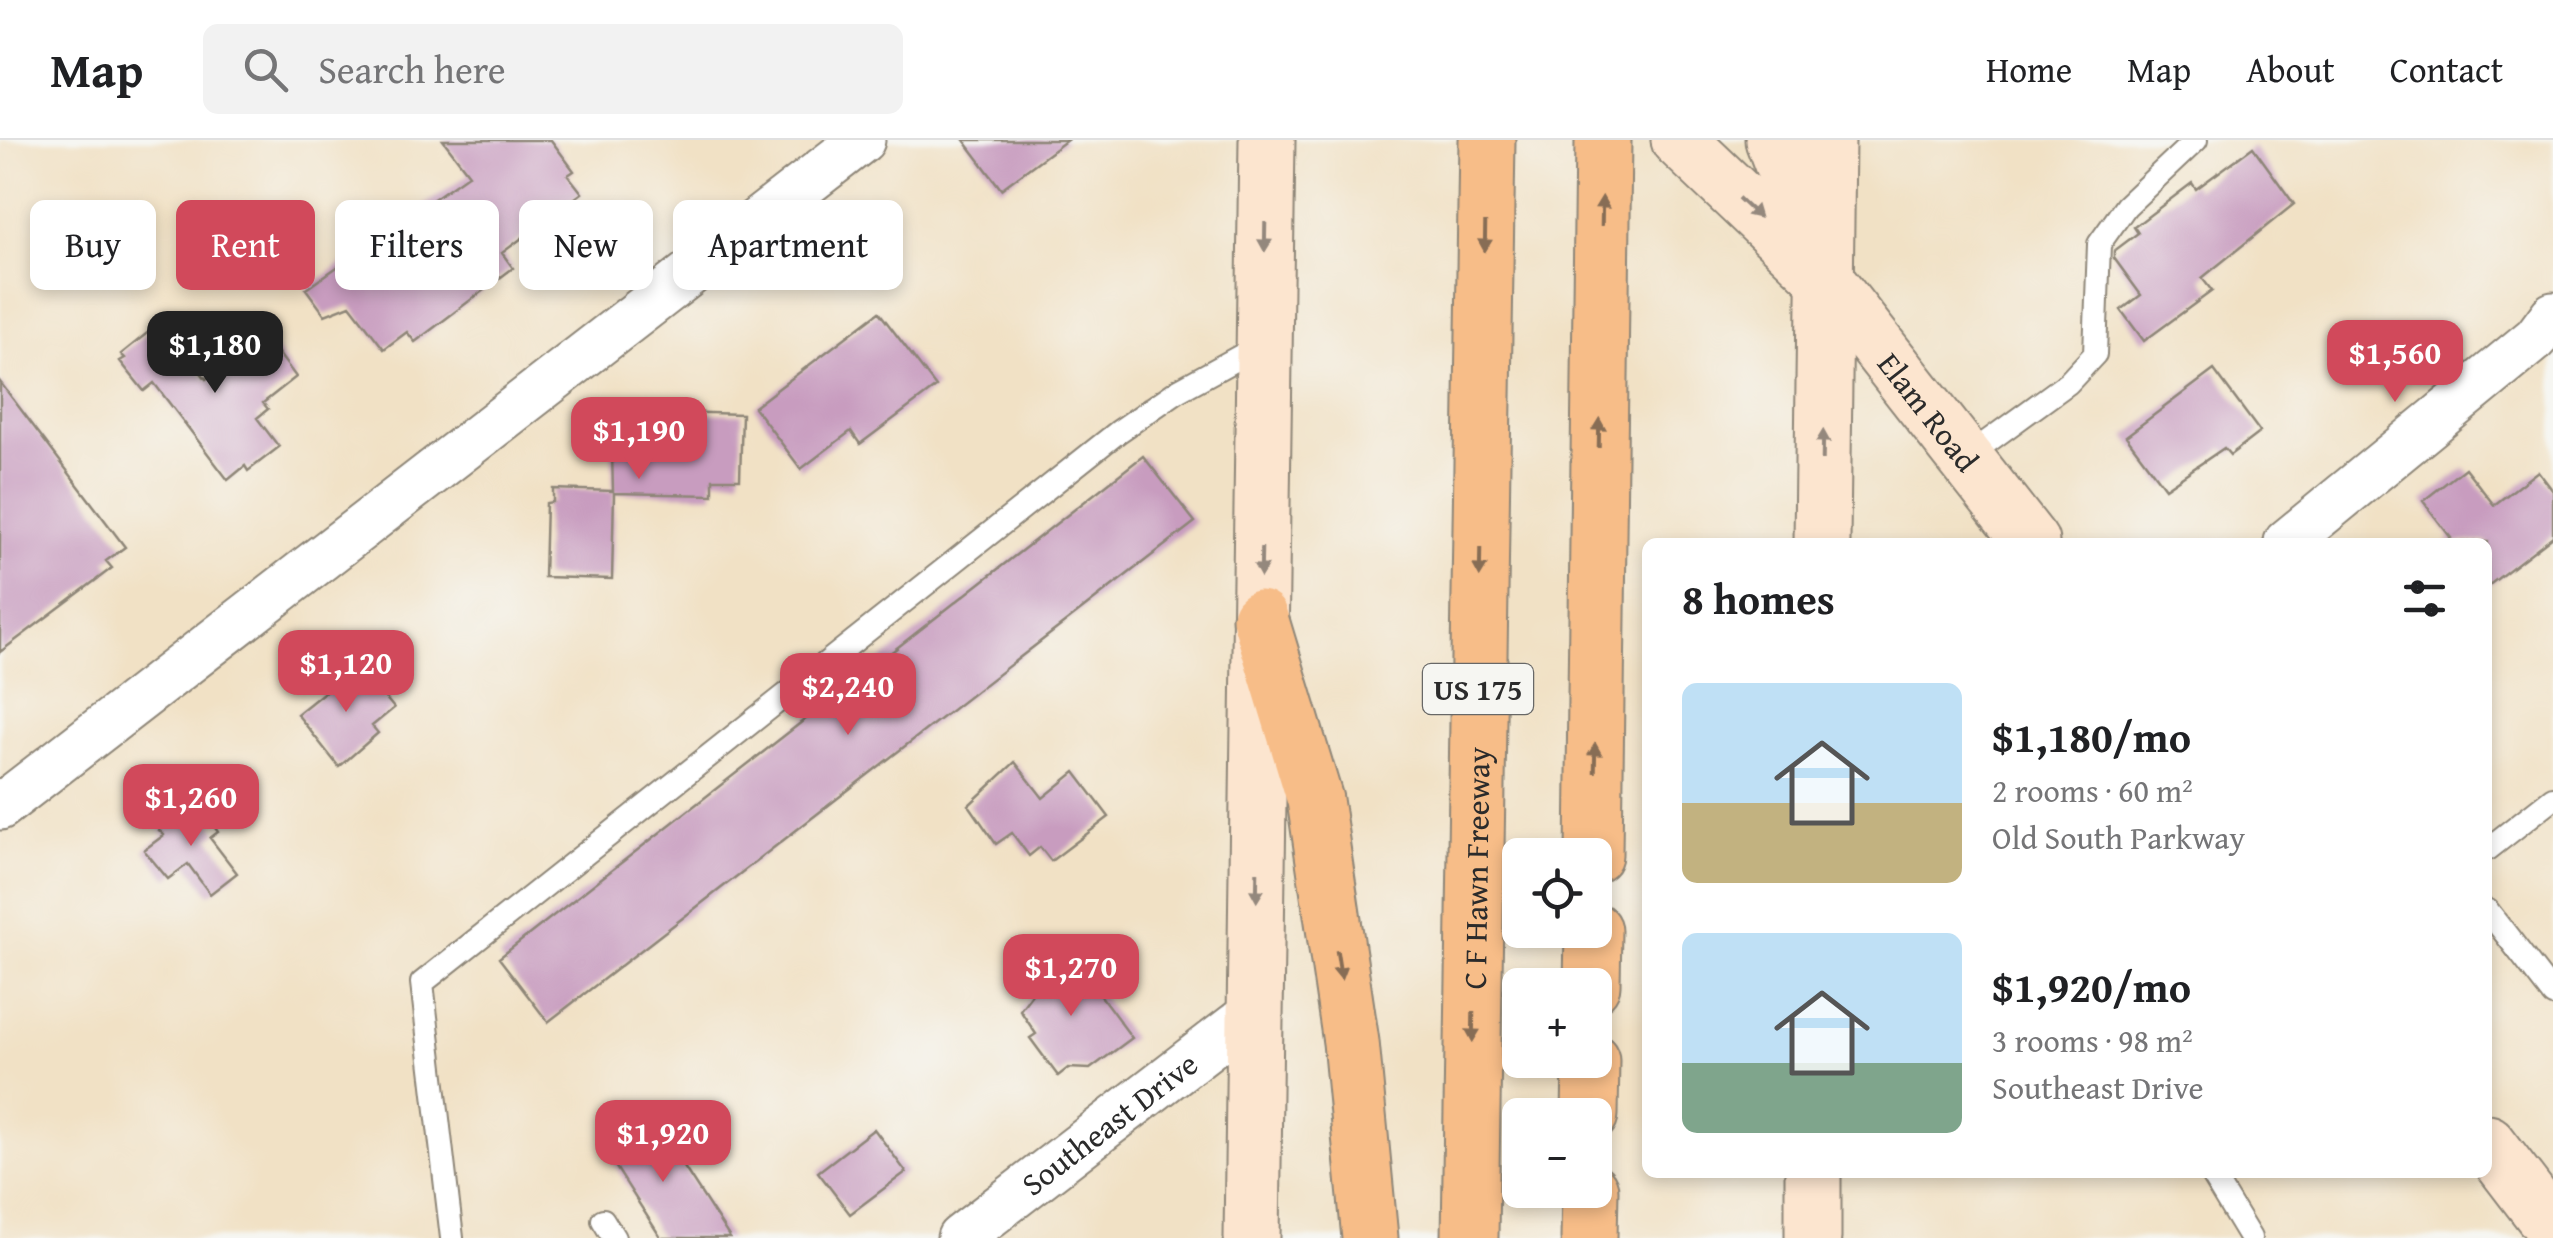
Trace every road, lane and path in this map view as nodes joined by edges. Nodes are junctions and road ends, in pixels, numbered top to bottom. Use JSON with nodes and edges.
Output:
{"nodes":[{"id":1,"x":862,"y":140,"type":"edge"},
{"id":2,"x":1266,"y":140,"type":"edge"},
{"id":3,"x":1487,"y":140,"type":"edge"},
{"id":4,"x":1603,"y":140,"type":"edge"},
{"id":5,"x":1679,"y":140,"type":"edge"},
{"id":6,"x":1773,"y":140,"type":"edge"},
{"id":7,"x":1827,"y":140,"type":"edge"},
{"id":8,"x":2196,"y":140,"type":"edge"},
{"id":9,"x":1825,"y":279,"type":"junction"},
{"id":10,"x":2553,"y":315,"type":"edge"},
{"id":11,"x":1264,"y":343,"type":"junction"},
{"id":12,"x":1965,"y":458,"type":"junction"},
{"id":13,"x":1822,"y":538,"type":"edge"},
{"id":14,"x":2029,"y":538,"type":"edge"},
{"id":15,"x":2292,"y":538,"type":"edge"},
{"id":16,"x":1260,"y":618,"type":"junction"},
{"id":17,"x":2553,"y":798,"type":"edge"},
{"id":18,"x":0,"y":808,"type":"edge"},
{"id":19,"x":1594,"y":838,"type":"edge"},
{"id":20,"x":2492,"y":846,"type":"edge"},
{"id":21,"x":2492,"y":916,"type":"edge"},
{"id":22,"x":2553,"y":995,"type":"edge"},
{"id":23,"x":1255,"y":1011,"type":"junction"},
{"id":24,"x":2492,"y":1149,"type":"edge"},
{"id":25,"x":1813,"y":1178,"type":"edge"},
{"id":26,"x":2214,"y":1178,"type":"edge"},
{"id":27,"x":1590,"y":1208,"type":"edge"},
{"id":28,"x":2553,"y":1228,"type":"edge"},
{"id":29,"x":452,"y":1238,"type":"edge"},
{"id":30,"x":960,"y":1238,"type":"edge"},
{"id":31,"x":1252,"y":1238,"type":"edge"},
{"id":32,"x":1370,"y":1238,"type":"edge"},
{"id":33,"x":1470,"y":1238,"type":"edge"},
{"id":34,"x":1589,"y":1238,"type":"edge"},
{"id":35,"x":1813,"y":1238,"type":"edge"},
{"id":36,"x":2250,"y":1238,"type":"edge"}],
"edges":[{"from":1,"to":18,"type":"street"},
{"from":2,"to":11,"type":"main road","one_way":true},
{"from":3,"to":33,"type":"highway","name":"C F Hawn Freeway","number":"US 175","one_way":true},
{"from":19,"to":4,"type":"highway","one_way":true},
{"from":5,"to":9,"type":"main road","name":"Elam Road","one_way":true},
{"from":6,"to":9,"type":"main road","name":"Elam Road"},
{"from":7,"to":9,"type":"main road"},
{"from":8,"to":12,"type":"lane"},
{"from":9,"to":12,"type":"main road","name":"Elam Road"},
{"from":13,"to":9,"type":"main road","one_way":true},
{"from":10,"to":15,"type":"street"},
{"from":11,"to":16,"type":"main road","one_way":true},
{"from":11,"to":29,"type":"lane"},
{"from":12,"to":14,"type":"main road","name":"Elam Road"},
{"from":16,"to":23,"type":"main road","one_way":true},
{"from":16,"to":32,"type":"highway","one_way":true},
{"from":17,"to":20,"type":"lane"},
{"from":21,"to":22,"type":"lane"},
{"from":23,"to":30,"type":"street","name":"Southeast Drive"},
{"from":23,"to":31,"type":"main road"},
{"from":24,"to":28,"type":"main road"},
{"from":25,"to":35,"type":"main road"},
{"from":26,"to":36,"type":"lane"},
{"from":27,"to":34,"type":"highway"}]}
